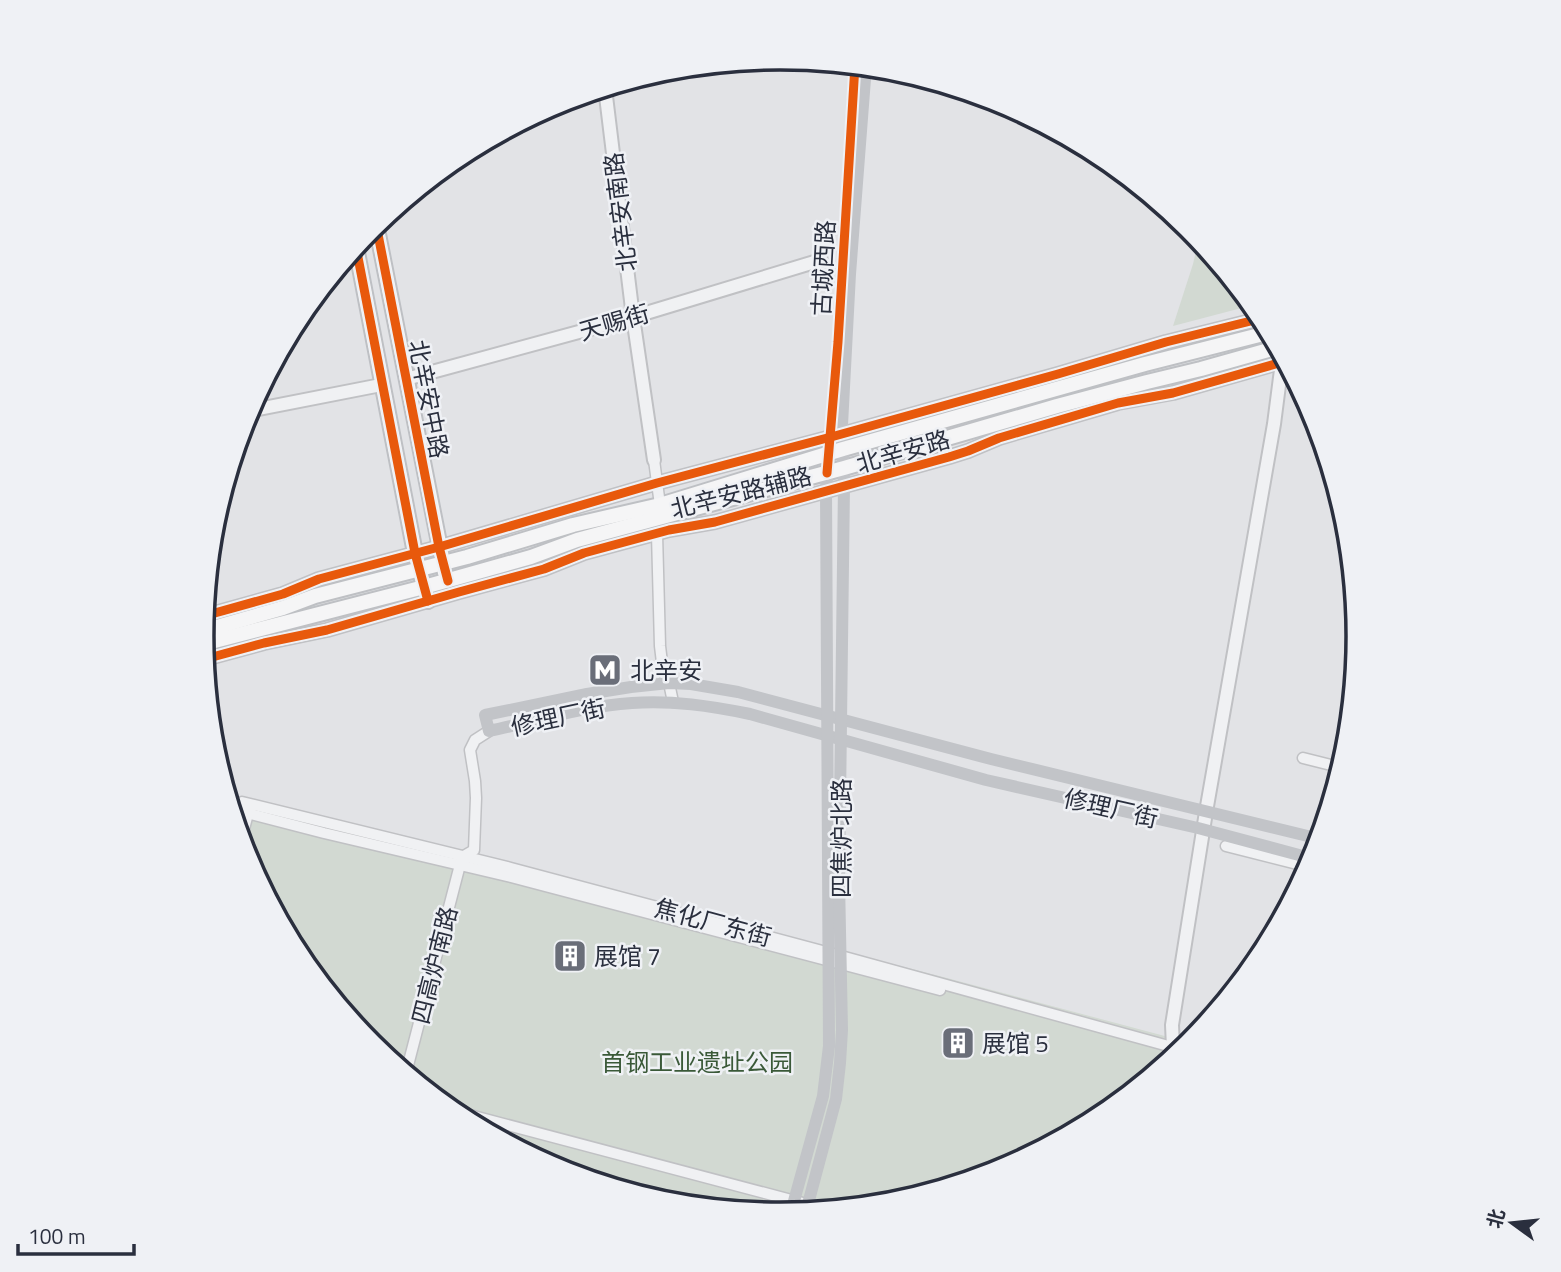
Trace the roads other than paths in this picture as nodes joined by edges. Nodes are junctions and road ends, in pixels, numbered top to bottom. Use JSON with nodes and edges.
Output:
{"nodes":[{"id":1,"x":854,"y":75,"type":"edge"},
{"id":2,"x":865,"y":77,"type":"edge"},
{"id":3,"x":606,"y":98,"type":"edge"},
{"id":4,"x":379,"y":237,"type":"edge"},
{"id":5,"x":358,"y":260,"type":"edge"},
{"id":6,"x":821,"y":260,"type":"dead end"},
{"id":7,"x":633,"y":317,"type":"junction"},
{"id":8,"x":1250,"y":321,"type":"edge"},
{"id":9,"x":1259,"y":335,"type":"edge"},
{"id":10,"x":1273,"y":357,"type":"edge"},
{"id":11,"x":1274,"y":359,"type":"edge"},
{"id":12,"x":1280,"y":371,"type":"edge"},
{"id":13,"x":406,"y":379,"type":"junction"},
{"id":14,"x":1059,"y":381,"type":"junction"},
{"id":15,"x":382,"y":386,"type":"junction"},
{"id":16,"x":972,"y":397,"type":"junction"},
{"id":17,"x":1019,"y":400,"type":"junction"},
{"id":18,"x":1118,"y":403,"type":"junction"},
{"id":19,"x":1057,"y":406,"type":"junction"},
{"id":20,"x":263,"y":408,"type":"edge"},
{"id":21,"x":836,"y":443,"type":"junction"},
{"id":22,"x":653,"y":460,"type":"joint"},
{"id":23,"x":844,"y":468,"type":"junction"},
{"id":24,"x":827,"y":472,"type":"junction"},
{"id":25,"x":657,"y":483,"type":"junction"},
{"id":26,"x":844,"y":485,"type":"junction"},
{"id":27,"x":826,"y":490,"type":"junction"},
{"id":28,"x":660,"y":505,"type":"junction"},
{"id":29,"x":608,"y":532,"type":"junction"},
{"id":30,"x":656,"y":534,"type":"junction"},
{"id":31,"x":439,"y":547,"type":"junction"},
{"id":32,"x":415,"y":554,"type":"junction"},
{"id":33,"x":442,"y":564,"type":"junction"},
{"id":34,"x":419,"y":568,"type":"junction"},
{"id":35,"x":448,"y":581,"type":"junction"},
{"id":36,"x":426,"y":594,"type":"junction"},
{"id":37,"x":215,"y":613,"type":"edge"},
{"id":38,"x":215,"y":625,"type":"edge"},
{"id":39,"x":214,"y":642,"type":"edge"},
{"id":40,"x":264,"y":643,"type":"junction"},
{"id":41,"x":214,"y":645,"type":"edge"},
{"id":42,"x":215,"y":656,"type":"edge"},
{"id":43,"x":669,"y":683,"type":"junction"},
{"id":44,"x":673,"y":702,"type":"junction"},
{"id":45,"x":827,"y":715,"type":"junction"},
{"id":46,"x":841,"y":719,"type":"junction"},
{"id":47,"x":489,"y":731,"type":"junction"},
{"id":48,"x":827,"y":735,"type":"junction"},
{"id":49,"x":841,"y":739,"type":"junction"},
{"id":50,"x":1303,"y":758,"type":"dead end"},
{"id":51,"x":1331,"y":765,"type":"edge"},
{"id":52,"x":245,"y":808,"type":"junction"},
{"id":53,"x":243,"y":811,"type":"edge"},
{"id":54,"x":1206,"y":812,"type":"junction"},
{"id":55,"x":244,"y":815,"type":"edge"},
{"id":56,"x":1203,"y":829,"type":"junction"},
{"id":57,"x":1309,"y":836,"type":"edge"},
{"id":58,"x":1226,"y":846,"type":"dead end"},
{"id":59,"x":1302,"y":856,"type":"edge"},
{"id":60,"x":461,"y":861,"type":"junction"},
{"id":61,"x":1298,"y":864,"type":"edge"},
{"id":62,"x":835,"y":958,"type":"junction"},
{"id":63,"x":1174,"y":1043,"type":"edge"},
{"id":64,"x":1166,"y":1050,"type":"edge"},
{"id":65,"x":409,"y":1063,"type":"edge"},
{"id":66,"x":487,"y":1120,"type":"edge"},
{"id":67,"x":800,"y":1201,"type":"edge"},
{"id":68,"x":787,"y":1202,"type":"edge"}],
"edges":[{"from":1,"to":21,"type":"main road","name":"古城西路"},
{"from":2,"to":21,"type":"main road","name":"古城西路"},
{"from":3,"to":7,"type":"street","name":"北辛安南路"},
{"from":4,"to":13,"type":"main road","name":"北辛安中路"},
{"from":5,"to":15,"type":"main road","name":"北辛安中路"},
{"from":6,"to":7,"type":"street","name":"天赐街"},
{"from":7,"to":13,"type":"street","name":"天赐街"},
{"from":7,"to":22,"type":"street","name":"北辛安南路"},
{"from":8,"to":14,"type":"street","name":"北辛安路辅路"},
{"from":9,"to":14,"type":"main road","name":"北辛安路"},
{"from":10,"to":19,"type":"main road","name":"北辛安路"},
{"from":11,"to":18,"type":"street","name":"北辛安路辅路"},
{"from":12,"to":54,"type":"street"},
{"from":13,"to":31,"type":"main road","name":"北辛安中路"},
{"from":14,"to":16,"type":"street","name":"北辛安路辅路"},
{"from":14,"to":17,"type":"main road","name":"北辛安路"},
{"from":15,"to":20,"type":"street"},
{"from":15,"to":32,"type":"main road","name":"北辛安中路"},
{"from":16,"to":17,"type":"street"},
{"from":16,"to":21,"type":"street","name":"北辛安路辅路"},
{"from":17,"to":21,"type":"main road","name":"北辛安路"},
{"from":18,"to":19,"type":"street"},
{"from":18,"to":26,"type":"street","name":"北辛安路辅路"},
{"from":19,"to":23,"type":"main road","name":"北辛安路"},
{"from":21,"to":23,"type":"main road","name":"古城西路"},
{"from":21,"to":24,"type":"main road","name":"古城西路"},
{"from":21,"to":25,"type":"street","name":"北辛安路辅路"},
{"from":21,"to":28,"type":"main road","name":"北辛安路"},
{"from":22,"to":25,"type":"street"},
{"from":23,"to":24,"type":"main road","name":"北辛安路"},
{"from":23,"to":26,"type":"main road","name":"四焦炉北路"},
{"from":24,"to":27,"type":"main road","name":"四焦炉北路"},
{"from":24,"to":29,"type":"main road","name":"北辛安路"},
{"from":25,"to":28,"type":"street"},
{"from":25,"to":31,"type":"street","name":"北辛安路辅路"},
{"from":26,"to":27,"type":"street","name":"北辛安路辅路"},
{"from":26,"to":46,"type":"main road","name":"四焦炉北路"},
{"from":27,"to":30,"type":"street","name":"北辛安路辅路"},
{"from":27,"to":45,"type":"main road","name":"四焦炉北路"},
{"from":28,"to":33,"type":"main road","name":"北辛安路"},
{"from":29,"to":30,"type":"street"},
{"from":29,"to":35,"type":"main road","name":"北辛安路"},
{"from":30,"to":36,"type":"street","name":"北辛安路辅路"},
{"from":30,"to":43,"type":"street"},
{"from":31,"to":32,"type":"street","name":"北辛安路辅路"},
{"from":31,"to":33,"type":"main road","name":"北辛安中路"},
{"from":32,"to":34,"type":"main road","name":"北辛安中路"},
{"from":32,"to":37,"type":"street","name":"北辛安路辅路"},
{"from":33,"to":34,"type":"main road","name":"北辛安路"},
{"from":33,"to":35,"type":"main road","name":"北辛安中路"},
{"from":34,"to":36,"type":"main road","name":"北辛安中路"},
{"from":34,"to":38,"type":"main road","name":"北辛安路"},
{"from":35,"to":36,"type":"main road","name":"北辛安路"},
{"from":36,"to":39,"type":"main road","name":"北辛安路"},
{"from":36,"to":40,"type":"street","name":"北辛安路辅路"},
{"from":40,"to":41,"type":"street"},
{"from":40,"to":42,"type":"street","name":"北辛安路辅路"},
{"from":43,"to":44,"type":"street"},
{"from":43,"to":45,"type":"main road","name":"修理厂街"},
{"from":43,"to":47,"type":"main road","name":"修理厂街"},
{"from":44,"to":47,"type":"main road","name":"修理厂街"},
{"from":44,"to":48,"type":"main road","name":"修理厂街"},
{"from":45,"to":46,"type":"main road","name":"修理厂街"},
{"from":45,"to":48,"type":"main road","name":"四焦炉北路"},
{"from":46,"to":49,"type":"main road","name":"四焦炉北路"},
{"from":46,"to":54,"type":"main road","name":"修理厂街"},
{"from":47,"to":60,"type":"street","name":"四高炉南路"},
{"from":48,"to":49,"type":"main road","name":"修理厂街"},
{"from":48,"to":62,"type":"main road","name":"四焦炉北路"},
{"from":49,"to":56,"type":"main road","name":"修理厂街"},
{"from":49,"to":62,"type":"main road","name":"四焦炉北路"},
{"from":50,"to":51,"type":"street"},
{"from":52,"to":53,"type":"street"},
{"from":52,"to":55,"type":"street"},
{"from":52,"to":60,"type":"street","name":"焦化厂东街"},
{"from":54,"to":56,"type":"street"},
{"from":54,"to":57,"type":"main road","name":"修理厂街"},
{"from":56,"to":59,"type":"main road","name":"修理厂街"},
{"from":56,"to":63,"type":"street"},
{"from":58,"to":61,"type":"street"},
{"from":60,"to":62,"type":"street","name":"焦化厂东街"},
{"from":60,"to":65,"type":"street","name":"四高炉南路"},
{"from":62,"to":64,"type":"street","name":"焦化厂东街"},
{"from":62,"to":67,"type":"main road","name":"四焦炉北路"},
{"from":66,"to":68,"type":"street"}]}
